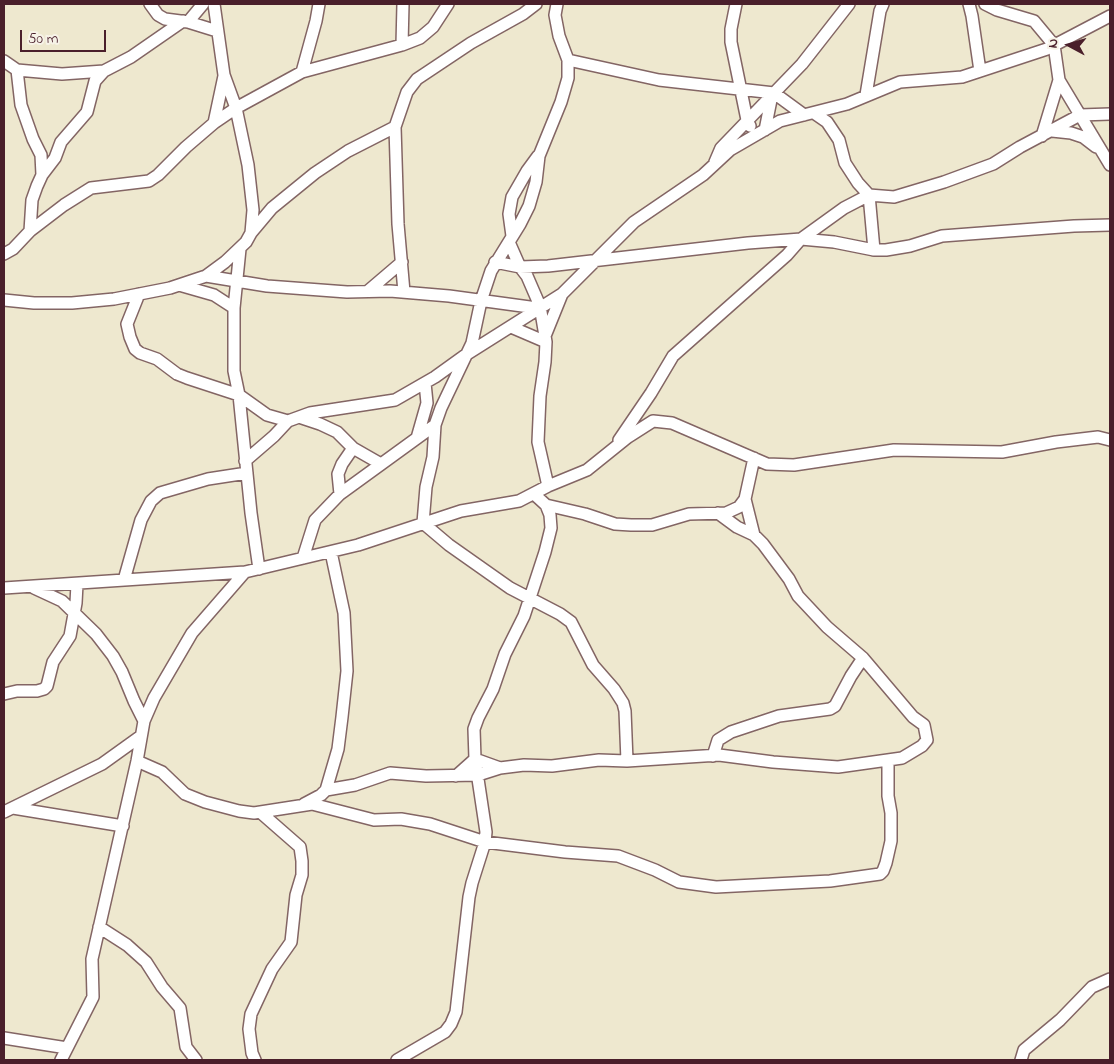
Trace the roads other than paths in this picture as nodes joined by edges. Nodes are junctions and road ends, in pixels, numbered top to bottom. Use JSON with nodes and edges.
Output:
{"nodes":[{"id":1,"x":150,"y":4,"type":"edge"},
{"id":2,"x":203,"y":4,"type":"edge"},
{"id":3,"x":214,"y":4,"type":"edge"},
{"id":4,"x":319,"y":4,"type":"edge"},
{"id":5,"x":403,"y":4,"type":"edge"},
{"id":6,"x":448,"y":4,"type":"edge"},
{"id":7,"x":536,"y":4,"type":"edge"},
{"id":8,"x":556,"y":4,"type":"edge"},
{"id":9,"x":736,"y":4,"type":"edge"},
{"id":10,"x":849,"y":4,"type":"edge"},
{"id":11,"x":883,"y":4,"type":"edge"},
{"id":12,"x":969,"y":4,"type":"edge"},
{"id":13,"x":985,"y":4,"type":"edge"},
{"id":14,"x":1110,"y":16,"type":"edge"},
{"id":15,"x":186,"y":21,"type":"junction"},
{"id":16,"x":217,"y":31,"type":"junction"},
{"id":17,"x":402,"y":45,"type":"junction"},
{"id":18,"x":1054,"y":46,"type":"junction"},
{"id":19,"x":568,"y":60,"type":"junction"},
{"id":20,"x":4,"y":62,"type":"edge"},
{"id":21,"x":17,"y":70,"type":"junction"},
{"id":22,"x":104,"y":71,"type":"junction"},
{"id":23,"x":980,"y":71,"type":"junction"},
{"id":24,"x":302,"y":72,"type":"junction"},
{"id":25,"x":224,"y":75,"type":"junction"},
{"id":26,"x":1059,"y":80,"type":"junction"},
{"id":27,"x":742,"y":90,"type":"junction"},
{"id":28,"x":773,"y":94,"type":"junction"},
{"id":29,"x":866,"y":95,"type":"junction"},
{"id":30,"x":236,"y":108,"type":"junction"},
{"id":31,"x":809,"y":114,"type":"junction"},
{"id":32,"x":1110,"y":114,"type":"edge"},
{"id":33,"x":1080,"y":115,"type":"junction"},
{"id":34,"x":747,"y":120,"type":"junction"},
{"id":35,"x":214,"y":123,"type":"junction"},
{"id":36,"x":396,"y":128,"type":"junction"},
{"id":37,"x":760,"y":133,"type":"junction"},
{"id":38,"x":1047,"y":133,"type":"junction"},
{"id":39,"x":1102,"y":151,"type":"junction"},
{"id":40,"x":41,"y":155,"type":"junction"},
{"id":41,"x":538,"y":156,"type":"junction"},
{"id":42,"x":54,"y":158,"type":"junction"},
{"id":43,"x":714,"y":165,"type":"junction"},
{"id":44,"x":1110,"y":165,"type":"edge"},
{"id":45,"x":42,"y":175,"type":"junction"},
{"id":46,"x":869,"y":195,"type":"junction"},
{"id":47,"x":1110,"y":226,"type":"edge"},
{"id":48,"x":30,"y":231,"type":"junction"},
{"id":49,"x":252,"y":233,"type":"junction"},
{"id":50,"x":510,"y":239,"type":"junction"},
{"id":51,"x":802,"y":239,"type":"junction"},
{"id":52,"x":240,"y":249,"type":"junction"},
{"id":53,"x":874,"y":250,"type":"junction"},
{"id":54,"x":4,"y":254,"type":"edge"},
{"id":55,"x":402,"y":262,"type":"junction"},
{"id":56,"x":495,"y":262,"type":"junction"},
{"id":57,"x":594,"y":262,"type":"junction"},
{"id":58,"x":520,"y":267,"type":"junction"},
{"id":59,"x":206,"y":276,"type":"junction"},
{"id":60,"x":238,"y":281,"type":"junction"},
{"id":61,"x":179,"y":285,"type":"junction"},
{"id":62,"x":368,"y":292,"type":"junction"},
{"id":63,"x":404,"y":292,"type":"junction"},
{"id":64,"x":139,"y":294,"type":"junction"},
{"id":65,"x":562,"y":294,"type":"junction"},
{"id":66,"x":4,"y":300,"type":"edge"},
{"id":67,"x":481,"y":301,"type":"junction"},
{"id":68,"x":539,"y":307,"type":"junction"},
{"id":69,"x":234,"y":308,"type":"junction"},
{"id":70,"x":511,"y":327,"type":"junction"},
{"id":71,"x":545,"y":339,"type":"junction"},
{"id":72,"x":467,"y":354,"type":"junction"},
{"id":73,"x":430,"y":380,"type":"junction"},
{"id":74,"x":450,"y":390,"type":"junction"},
{"id":75,"x":239,"y":394,"type":"junction"},
{"id":76,"x":337,"y":409,"type":"junction"},
{"id":77,"x":293,"y":419,"type":"junction"},
{"id":78,"x":435,"y":425,"type":"junction"},
{"id":79,"x":337,"y":432,"type":"junction"},
{"id":80,"x":418,"y":438,"type":"junction"},
{"id":81,"x":1110,"y":440,"type":"edge"},
{"id":82,"x":353,"y":448,"type":"junction"},
{"id":83,"x":612,"y":450,"type":"junction"},
{"id":84,"x":754,"y":458,"type":"junction"},
{"id":85,"x":245,"y":461,"type":"junction"},
{"id":86,"x":380,"y":464,"type":"junction"},
{"id":87,"x":247,"y":473,"type":"junction"},
{"id":88,"x":548,"y":486,"type":"junction"},
{"id":89,"x":340,"y":494,"type":"junction"},
{"id":90,"x":534,"y":494,"type":"junction"},
{"id":91,"x":745,"y":499,"type":"junction"},
{"id":92,"x":546,"y":506,"type":"junction"},
{"id":93,"x":718,"y":513,"type":"junction"},
{"id":94,"x":424,"y":523,"type":"junction"},
{"id":95,"x":754,"y":535,"type":"junction"},
{"id":96,"x":331,"y":552,"type":"junction"},
{"id":97,"x":303,"y":558,"type":"junction"},
{"id":98,"x":259,"y":569,"type":"junction"},
{"id":99,"x":245,"y":572,"type":"junction"},
{"id":100,"x":124,"y":580,"type":"junction"},
{"id":101,"x":77,"y":584,"type":"junction"},
{"id":102,"x":32,"y":587,"type":"junction"},
{"id":103,"x":4,"y":588,"type":"edge"},
{"id":104,"x":529,"y":598,"type":"junction"},
{"id":105,"x":75,"y":612,"type":"junction"},
{"id":106,"x":863,"y":658,"type":"junction"},
{"id":107,"x":4,"y":694,"type":"edge"},
{"id":108,"x":144,"y":721,"type":"junction"},
{"id":109,"x":141,"y":736,"type":"junction"},
{"id":110,"x":713,"y":756,"type":"junction"},
{"id":111,"x":475,"y":759,"type":"junction"},
{"id":112,"x":888,"y":760,"type":"junction"},
{"id":113,"x":137,"y":761,"type":"junction"},
{"id":114,"x":627,"y":761,"type":"junction"},
{"id":115,"x":500,"y":768,"type":"junction"},
{"id":116,"x":478,"y":775,"type":"junction"},
{"id":117,"x":456,"y":776,"type":"junction"},
{"id":118,"x":323,"y":798,"type":"junction"},
{"id":119,"x":298,"y":806,"type":"junction"},
{"id":120,"x":8,"y":810,"type":"edge"},
{"id":121,"x":260,"y":812,"type":"junction"},
{"id":122,"x":276,"y":825,"type":"junction"},
{"id":123,"x":123,"y":826,"type":"junction"},
{"id":124,"x":485,"y":842,"type":"junction"},
{"id":125,"x":100,"y":927,"type":"junction"},
{"id":126,"x":1110,"y":979,"type":"edge"},
{"id":127,"x":4,"y":1038,"type":"edge"},
{"id":128,"x":67,"y":1048,"type":"junction"},
{"id":129,"x":61,"y":1060,"type":"edge"},
{"id":130,"x":196,"y":1060,"type":"edge"},
{"id":131,"x":255,"y":1060,"type":"edge"},
{"id":132,"x":397,"y":1060,"type":"edge"},
{"id":133,"x":1021,"y":1060,"type":"edge"}],
"edges":[{"from":1,"to":15,"type":"street"},
{"from":2,"to":15,"type":"street"},
{"from":3,"to":16,"type":"street"},
{"from":4,"to":24,"type":"street"},
{"from":5,"to":17,"type":"street"},
{"from":6,"to":17,"type":"street"},
{"from":7,"to":36,"type":"street"},
{"from":8,"to":19,"type":"street"},
{"from":9,"to":27,"type":"street"},
{"from":10,"to":28,"type":"street"},
{"from":11,"to":29,"type":"street"},
{"from":12,"to":23,"type":"street"},
{"from":13,"to":18,"type":"street"},
{"from":14,"to":18,"type":"street"},
{"from":15,"to":16,"type":"street"},
{"from":15,"to":22,"type":"street"},
{"from":16,"to":25,"type":"street"},
{"from":17,"to":24,"type":"street"},
{"from":18,"to":23,"type":"street"},
{"from":18,"to":26,"type":"street"},
{"from":19,"to":27,"type":"street"},
{"from":19,"to":41,"type":"street"},
{"from":20,"to":21,"type":"street"},
{"from":21,"to":22,"type":"street"},
{"from":21,"to":40,"type":"street"},
{"from":22,"to":42,"type":"street"},
{"from":23,"to":29,"type":"street"},
{"from":24,"to":30,"type":"street"},
{"from":25,"to":30,"type":"street"},
{"from":25,"to":35,"type":"street"},
{"from":26,"to":33,"type":"street"},
{"from":26,"to":38,"type":"street"},
{"from":27,"to":28,"type":"street"},
{"from":27,"to":34,"type":"street"},
{"from":28,"to":31,"type":"street"},
{"from":28,"to":34,"type":"street"},
{"from":28,"to":37,"type":"street"},
{"from":29,"to":31,"type":"street"},
{"from":30,"to":35,"type":"street"},
{"from":30,"to":49,"type":"street"},
{"from":31,"to":37,"type":"street"},
{"from":31,"to":46,"type":"street"},
{"from":32,"to":33,"type":"street"},
{"from":33,"to":38,"type":"street"},
{"from":33,"to":39,"type":"street"},
{"from":34,"to":37,"type":"street"},
{"from":34,"to":43,"type":"street"},
{"from":35,"to":48,"type":"street"},
{"from":36,"to":49,"type":"street"},
{"from":36,"to":55,"type":"street"},
{"from":37,"to":43,"type":"street"},
{"from":38,"to":39,"type":"street"},
{"from":38,"to":46,"type":"street"},
{"from":39,"to":44,"type":"street"},
{"from":40,"to":42,"type":"street"},
{"from":40,"to":45,"type":"street"},
{"from":41,"to":50,"type":"street"},
{"from":41,"to":50,"type":"street"},
{"from":42,"to":45,"type":"street"},
{"from":43,"to":57,"type":"street"},
{"from":45,"to":48,"type":"street"},
{"from":46,"to":51,"type":"street"},
{"from":46,"to":53,"type":"street"},
{"from":47,"to":53,"type":"street"},
{"from":48,"to":54,"type":"street"},
{"from":49,"to":52,"type":"street"},
{"from":50,"to":56,"type":"street"},
{"from":50,"to":58,"type":"street"},
{"from":51,"to":53,"type":"street"},
{"from":51,"to":57,"type":"street"},
{"from":51,"to":83,"type":"street"},
{"from":52,"to":59,"type":"street"},
{"from":52,"to":60,"type":"street"},
{"from":55,"to":62,"type":"street"},
{"from":55,"to":63,"type":"street"},
{"from":56,"to":58,"type":"street"},
{"from":56,"to":67,"type":"street"},
{"from":57,"to":58,"type":"street"},
{"from":57,"to":65,"type":"street"},
{"from":58,"to":68,"type":"street"},
{"from":59,"to":60,"type":"street"},
{"from":59,"to":61,"type":"street"},
{"from":60,"to":62,"type":"street"},
{"from":60,"to":69,"type":"street"},
{"from":61,"to":64,"type":"street"},
{"from":61,"to":69,"type":"street"},
{"from":62,"to":63,"type":"street"},
{"from":63,"to":67,"type":"street"},
{"from":64,"to":66,"type":"street"},
{"from":64,"to":75,"type":"street"},
{"from":65,"to":68,"type":"street"},
{"from":65,"to":71,"type":"street"},
{"from":67,"to":68,"type":"street"},
{"from":67,"to":72,"type":"street"},
{"from":68,"to":70,"type":"street"},
{"from":68,"to":71,"type":"street"},
{"from":69,"to":75,"type":"street"},
{"from":70,"to":71,"type":"street"},
{"from":70,"to":72,"type":"street"},
{"from":71,"to":88,"type":"street"},
{"from":72,"to":73,"type":"street"},
{"from":72,"to":74,"type":"street"},
{"from":73,"to":74,"type":"street"},
{"from":73,"to":76,"type":"street"},
{"from":73,"to":80,"type":"street"},
{"from":74,"to":78,"type":"street"},
{"from":75,"to":77,"type":"street"},
{"from":75,"to":85,"type":"street"},
{"from":76,"to":77,"type":"street"},
{"from":76,"to":79,"type":"street"},
{"from":77,"to":79,"type":"street"},
{"from":77,"to":85,"type":"street"},
{"from":78,"to":80,"type":"street"},
{"from":78,"to":94,"type":"street"},
{"from":79,"to":82,"type":"street"},
{"from":80,"to":86,"type":"street"},
{"from":81,"to":84,"type":"street"},
{"from":82,"to":86,"type":"street"},
{"from":82,"to":89,"type":"street"},
{"from":83,"to":84,"type":"street"},
{"from":83,"to":88,"type":"street"},
{"from":84,"to":91,"type":"street"},
{"from":85,"to":87,"type":"street"},
{"from":86,"to":89,"type":"street"},
{"from":87,"to":98,"type":"street"},
{"from":87,"to":100,"type":"street"},
{"from":88,"to":90,"type":"street"},
{"from":89,"to":97,"type":"street"},
{"from":90,"to":92,"type":"street"},
{"from":90,"to":94,"type":"street"},
{"from":91,"to":93,"type":"street"},
{"from":91,"to":95,"type":"street"},
{"from":92,"to":93,"type":"street"},
{"from":92,"to":104,"type":"street"},
{"from":93,"to":95,"type":"street"},
{"from":94,"to":96,"type":"street"},
{"from":94,"to":104,"type":"street"},
{"from":95,"to":106,"type":"street"},
{"from":96,"to":97,"type":"street"},
{"from":96,"to":118,"type":"street"},
{"from":97,"to":98,"type":"street"},
{"from":98,"to":99,"type":"street"},
{"from":99,"to":100,"type":"street"},
{"from":99,"to":108,"type":"street"},
{"from":100,"to":101,"type":"street"},
{"from":101,"to":102,"type":"street"},
{"from":101,"to":105,"type":"street"},
{"from":102,"to":103,"type":"street"},
{"from":102,"to":105,"type":"street"},
{"from":104,"to":111,"type":"street"},
{"from":104,"to":114,"type":"street"},
{"from":105,"to":107,"type":"street"},
{"from":105,"to":108,"type":"street"},
{"from":106,"to":110,"type":"street"},
{"from":106,"to":112,"type":"street"},
{"from":108,"to":109,"type":"street"},
{"from":109,"to":113,"type":"street"},
{"from":109,"to":120,"type":"street"},
{"from":110,"to":112,"type":"street"},
{"from":110,"to":114,"type":"street"},
{"from":111,"to":115,"type":"street"},
{"from":111,"to":116,"type":"street"},
{"from":111,"to":117,"type":"street"},
{"from":112,"to":124,"type":"street"},
{"from":113,"to":121,"type":"street"},
{"from":113,"to":123,"type":"street"},
{"from":114,"to":115,"type":"street"},
{"from":115,"to":116,"type":"street"},
{"from":116,"to":117,"type":"street"},
{"from":116,"to":124,"type":"street"},
{"from":117,"to":118,"type":"street"},
{"from":118,"to":119,"type":"street"},
{"from":118,"to":124,"type":"street"},
{"from":119,"to":121,"type":"street"},
{"from":119,"to":122,"type":"street"},
{"from":120,"to":123,"type":"street"},
{"from":121,"to":122,"type":"street"},
{"from":122,"to":131,"type":"street"},
{"from":123,"to":125,"type":"street"},
{"from":124,"to":132,"type":"street"},
{"from":125,"to":128,"type":"street"},
{"from":125,"to":130,"type":"street"},
{"from":126,"to":133,"type":"street"},
{"from":127,"to":128,"type":"street"},
{"from":128,"to":129,"type":"street"}]}
